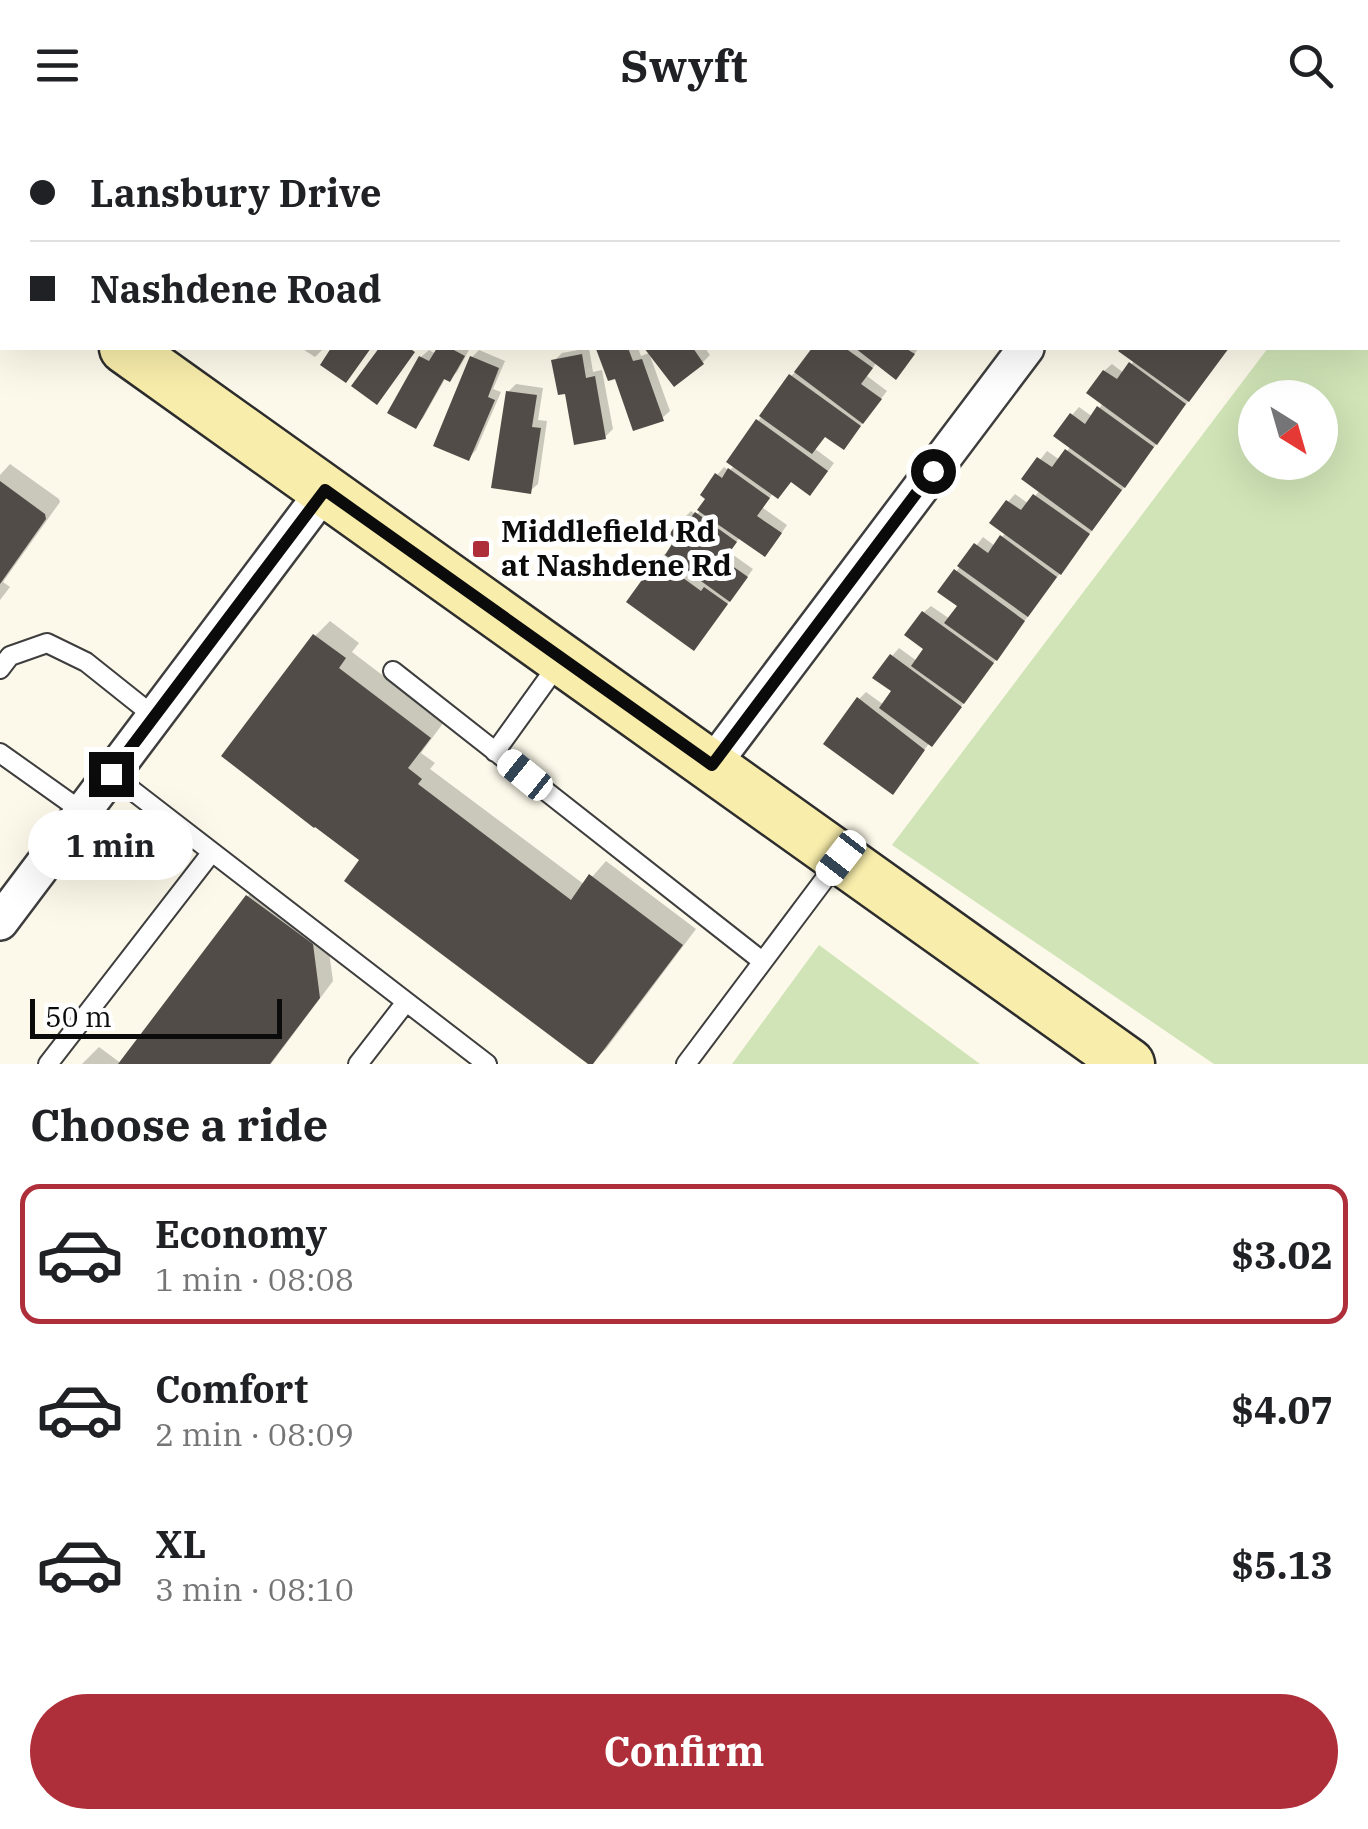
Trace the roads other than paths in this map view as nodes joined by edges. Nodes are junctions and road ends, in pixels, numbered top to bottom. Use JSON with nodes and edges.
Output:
{"nodes":[{"id":1,"x":128,"y":350,"type":"edge"},
{"id":2,"x":1024,"y":350,"type":"edge"},
{"id":3,"x":325,"y":490,"type":"junction"},
{"id":4,"x":562,"y":658,"type":"junction"},
{"id":5,"x":0,"y":670,"type":"edge"},
{"id":6,"x":393,"y":671,"type":"dead end"},
{"id":7,"x":155,"y":717,"type":"junction"},
{"id":8,"x":496,"y":752,"type":"junction"},
{"id":9,"x":2,"y":760,"type":"edge"},
{"id":10,"x":712,"y":765,"type":"junction"},
{"id":11,"x":111,"y":774,"type":"junction"},
{"id":12,"x":83,"y":812,"type":"junction"},
{"id":13,"x":212,"y":852,"type":"junction"},
{"id":14,"x":841,"y":858,"type":"junction"},
{"id":15,"x":0,"y":922,"type":"edge"},
{"id":16,"x":762,"y":962,"type":"junction"},
{"id":17,"x":406,"y":1002,"type":"junction"},
{"id":18,"x":48,"y":1064,"type":"edge"},
{"id":19,"x":358,"y":1064,"type":"edge"},
{"id":20,"x":487,"y":1064,"type":"edge"},
{"id":21,"x":686,"y":1064,"type":"edge"},
{"id":22,"x":1129,"y":1064,"type":"edge"}],
"edges":[{"from":1,"to":3,"type":"main road"},
{"from":2,"to":10,"type":"street"},
{"from":3,"to":4,"type":"main road"},
{"from":3,"to":7,"type":"street"},
{"from":4,"to":8,"type":"lane"},
{"from":4,"to":10,"type":"main road"},
{"from":5,"to":7,"type":"lane"},
{"from":6,"to":8,"type":"lane"},
{"from":7,"to":11,"type":"street"},
{"from":8,"to":16,"type":"lane"},
{"from":9,"to":12,"type":"lane"},
{"from":10,"to":14,"type":"main road"},
{"from":11,"to":12,"type":"street"},
{"from":11,"to":13,"type":"lane"},
{"from":12,"to":15,"type":"street"},
{"from":13,"to":17,"type":"lane"},
{"from":13,"to":18,"type":"lane"},
{"from":14,"to":16,"type":"lane"},
{"from":14,"to":22,"type":"main road"},
{"from":16,"to":21,"type":"lane"},
{"from":17,"to":19,"type":"lane"},
{"from":17,"to":20,"type":"lane"}]}
